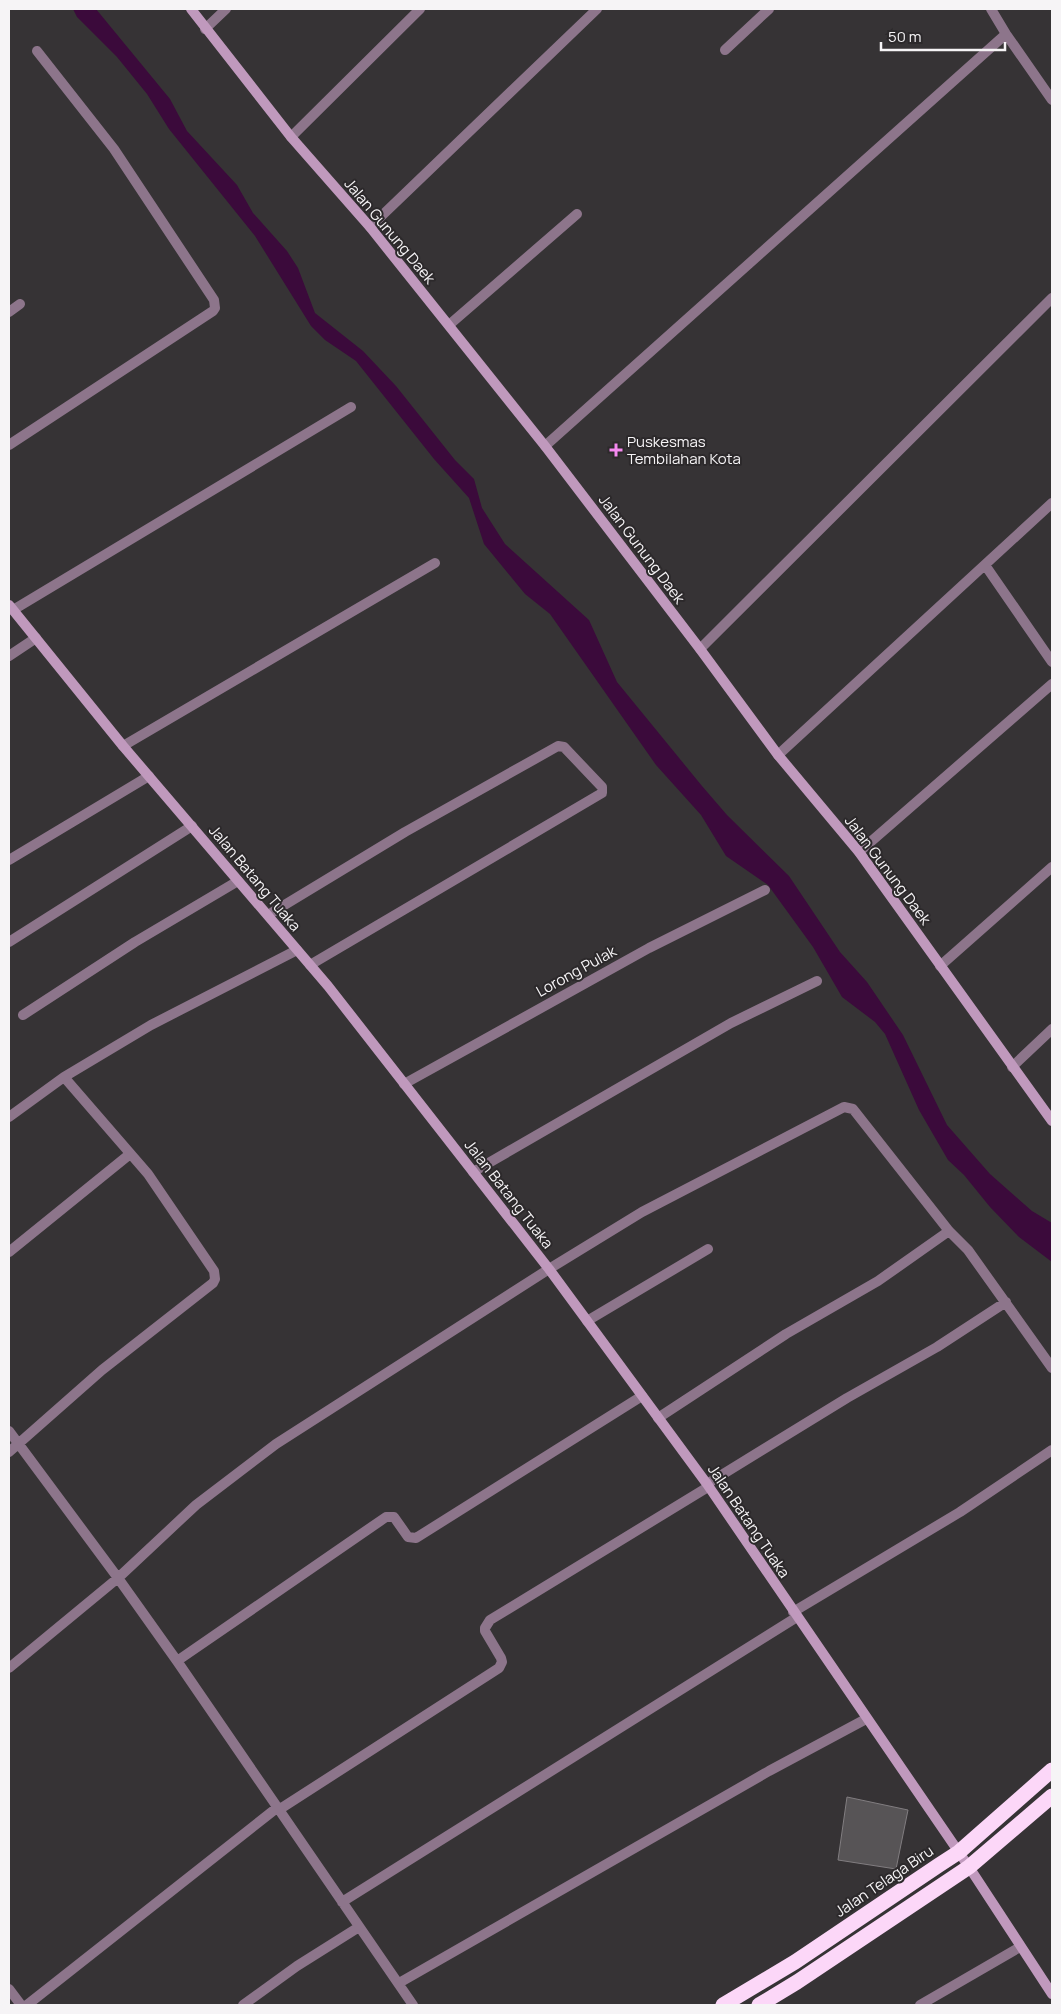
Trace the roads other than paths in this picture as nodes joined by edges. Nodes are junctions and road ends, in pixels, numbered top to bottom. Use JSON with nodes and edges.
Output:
{"nodes":[{"id":1,"x":190,"y":9,"type":"edge"},
{"id":2,"x":226,"y":9,"type":"edge"},
{"id":3,"x":420,"y":9,"type":"edge"},
{"id":4,"x":597,"y":9,"type":"edge"},
{"id":5,"x":769,"y":9,"type":"edge"},
{"id":6,"x":991,"y":9,"type":"edge"},
{"id":7,"x":205,"y":29,"type":"junction"},
{"id":8,"x":1006,"y":34,"type":"junction"},
{"id":9,"x":725,"y":50,"type":"dead end"},
{"id":10,"x":37,"y":51,"type":"dead end"},
{"id":11,"x":1052,"y":100,"type":"edge"},
{"id":12,"x":291,"y":137,"type":"junction"},
{"id":13,"x":577,"y":214,"type":"dead end"},
{"id":14,"x":370,"y":228,"type":"junction"},
{"id":15,"x":1052,"y":298,"type":"edge"},
{"id":16,"x":20,"y":304,"type":"dead end"},
{"id":17,"x":9,"y":312,"type":"edge"},
{"id":18,"x":448,"y":326,"type":"junction"},
{"id":19,"x":351,"y":408,"type":"dead end"},
{"id":20,"x":9,"y":445,"type":"edge"},
{"id":21,"x":545,"y":446,"type":"junction"},
{"id":22,"x":1052,"y":503,"type":"edge"},
{"id":23,"x":435,"y":563,"type":"dead end"},
{"id":24,"x":985,"y":565,"type":"junction"},
{"id":25,"x":11,"y":607,"type":"edge"},
{"id":26,"x":36,"y":638,"type":"junction"},
{"id":27,"x":700,"y":648,"type":"junction"},
{"id":28,"x":9,"y":656,"type":"edge"},
{"id":29,"x":1052,"y":662,"type":"edge"},
{"id":30,"x":1052,"y":684,"type":"edge"},
{"id":31,"x":123,"y":746,"type":"junction"},
{"id":32,"x":778,"y":755,"type":"junction"},
{"id":33,"x":149,"y":776,"type":"junction"},
{"id":34,"x":192,"y":826,"type":"junction"},
{"id":35,"x":859,"y":852,"type":"junction"},
{"id":36,"x":9,"y":860,"type":"edge"},
{"id":37,"x":1052,"y":867,"type":"edge"},
{"id":38,"x":238,"y":881,"type":"junction"},
{"id":39,"x":766,"y":890,"type":"dead end"},
{"id":40,"x":268,"y":915,"type":"junction"},
{"id":41,"x":9,"y":942,"type":"edge"},
{"id":42,"x":297,"y":950,"type":"junction"},
{"id":43,"x":310,"y":965,"type":"junction"},
{"id":44,"x":940,"y":966,"type":"junction"},
{"id":45,"x":817,"y":981,"type":"dead end"},
{"id":46,"x":23,"y":1015,"type":"dead end"},
{"id":47,"x":1052,"y":1029,"type":"edge"},
{"id":48,"x":1012,"y":1067,"type":"junction"},
{"id":49,"x":64,"y":1078,"type":"junction"},
{"id":50,"x":404,"y":1084,"type":"junction"},
{"id":51,"x":9,"y":1117,"type":"edge"},
{"id":52,"x":1052,"y":1121,"type":"edge"},
{"id":53,"x":130,"y":1154,"type":"junction"},
{"id":54,"x":473,"y":1172,"type":"junction"},
{"id":55,"x":949,"y":1231,"type":"junction"},
{"id":56,"x":708,"y":1249,"type":"dead end"},
{"id":57,"x":9,"y":1252,"type":"edge"},
{"id":58,"x":549,"y":1269,"type":"junction"},
{"id":59,"x":1006,"y":1302,"type":"junction"},
{"id":60,"x":587,"y":1321,"type":"junction"},
{"id":61,"x":1052,"y":1368,"type":"edge"},
{"id":62,"x":642,"y":1396,"type":"junction"},
{"id":63,"x":658,"y":1418,"type":"junction"},
{"id":64,"x":9,"y":1431,"type":"edge"},
{"id":65,"x":19,"y":1444,"type":"junction"},
{"id":66,"x":1052,"y":1450,"type":"edge"},
{"id":67,"x":9,"y":1452,"type":"edge"},
{"id":68,"x":707,"y":1486,"type":"junction"},
{"id":69,"x":118,"y":1578,"type":"junction"},
{"id":70,"x":795,"y":1614,"type":"junction"},
{"id":71,"x":177,"y":1661,"type":"junction"},
{"id":72,"x":9,"y":1668,"type":"edge"},
{"id":73,"x":866,"y":1719,"type":"junction"},
{"id":74,"x":1052,"y":1770,"type":"edge"},
{"id":75,"x":1052,"y":1796,"type":"edge"},
{"id":76,"x":279,"y":1808,"type":"junction"},
{"id":77,"x":958,"y":1852,"type":"junction"},
{"id":78,"x":969,"y":1866,"type":"junction"},
{"id":79,"x":342,"y":1902,"type":"junction"},
{"id":80,"x":359,"y":1927,"type":"junction"},
{"id":81,"x":1020,"y":1947,"type":"junction"},
{"id":82,"x":399,"y":1983,"type":"junction"},
{"id":83,"x":9,"y":1989,"type":"edge"},
{"id":84,"x":1052,"y":1994,"type":"edge"},
{"id":85,"x":21,"y":2005,"type":"edge"},
{"id":86,"x":27,"y":2005,"type":"edge"},
{"id":87,"x":243,"y":2005,"type":"edge"},
{"id":88,"x":413,"y":2005,"type":"edge"},
{"id":89,"x":723,"y":2005,"type":"edge"},
{"id":90,"x":759,"y":2005,"type":"edge"},
{"id":91,"x":920,"y":2005,"type":"edge"}],
"edges":[{"from":1,"to":7,"type":"street","name":"Jalan Gunung Daek"},
{"from":2,"to":7,"type":"street"},
{"from":3,"to":12,"type":"street"},
{"from":4,"to":14,"type":"street"},
{"from":5,"to":9,"type":"street"},
{"from":6,"to":8,"type":"street"},
{"from":7,"to":12,"type":"street","name":"Jalan Gunung Daek"},
{"from":8,"to":11,"type":"street"},
{"from":8,"to":21,"type":"street"},
{"from":10,"to":20,"type":"street"},
{"from":12,"to":14,"type":"street","name":"Jalan Gunung Daek"},
{"from":13,"to":18,"type":"street"},
{"from":14,"to":18,"type":"street","name":"Jalan Gunung Daek"},
{"from":15,"to":27,"type":"street"},
{"from":16,"to":17,"type":"street"},
{"from":18,"to":21,"type":"street","name":"Jalan Gunung Daek"},
{"from":19,"to":25,"type":"street"},
{"from":21,"to":27,"type":"street","name":"Jalan Gunung Daek"},
{"from":22,"to":24,"type":"street"},
{"from":23,"to":31,"type":"street"},
{"from":24,"to":29,"type":"street"},
{"from":24,"to":32,"type":"street"},
{"from":25,"to":26,"type":"street","name":"Jalan Batang Tuaka"},
{"from":26,"to":28,"type":"street"},
{"from":26,"to":31,"type":"street","name":"Jalan Batang Tuaka"},
{"from":27,"to":32,"type":"street","name":"Jalan Gunung Daek"},
{"from":30,"to":35,"type":"street"},
{"from":31,"to":33,"type":"street","name":"Jalan Batang Tuaka"},
{"from":32,"to":35,"type":"street","name":"Jalan Gunung Daek"},
{"from":33,"to":34,"type":"street","name":"Jalan Batang Tuaka"},
{"from":33,"to":36,"type":"street"},
{"from":34,"to":38,"type":"street","name":"Jalan Batang Tuaka"},
{"from":34,"to":41,"type":"street"},
{"from":35,"to":44,"type":"street","name":"Jalan Gunung Daek"},
{"from":37,"to":44,"type":"street"},
{"from":38,"to":40,"type":"street","name":"Jalan Batang Tuaka"},
{"from":38,"to":46,"type":"street"},
{"from":39,"to":50,"type":"street","name":"Lorong Pulak"},
{"from":40,"to":42,"type":"street","name":"Jalan Batang Tuaka"},
{"from":40,"to":43,"type":"street"},
{"from":42,"to":43,"type":"street","name":"Jalan Batang Tuaka"},
{"from":42,"to":49,"type":"street"},
{"from":43,"to":50,"type":"street","name":"Jalan Batang Tuaka"},
{"from":44,"to":48,"type":"street","name":"Jalan Gunung Daek"},
{"from":45,"to":54,"type":"street"},
{"from":47,"to":48,"type":"street"},
{"from":48,"to":52,"type":"street","name":"Jalan Gunung Daek"},
{"from":49,"to":51,"type":"street"},
{"from":49,"to":53,"type":"street"},
{"from":50,"to":54,"type":"street","name":"Jalan Batang Tuaka"},
{"from":53,"to":57,"type":"street"},
{"from":53,"to":65,"type":"street"},
{"from":54,"to":58,"type":"street","name":"Jalan Batang Tuaka"},
{"from":55,"to":58,"type":"street"},
{"from":55,"to":59,"type":"street"},
{"from":55,"to":63,"type":"street"},
{"from":56,"to":60,"type":"street"},
{"from":58,"to":60,"type":"street","name":"Jalan Batang Tuaka"},
{"from":58,"to":69,"type":"street"},
{"from":59,"to":61,"type":"street"},
{"from":59,"to":68,"type":"street"},
{"from":60,"to":62,"type":"street","name":"Jalan Batang Tuaka"},
{"from":62,"to":63,"type":"street","name":"Jalan Batang Tuaka"},
{"from":62,"to":71,"type":"street"},
{"from":63,"to":68,"type":"street","name":"Jalan Batang Tuaka"},
{"from":64,"to":65,"type":"street"},
{"from":65,"to":67,"type":"street"},
{"from":65,"to":69,"type":"street"},
{"from":66,"to":70,"type":"street"},
{"from":68,"to":70,"type":"street","name":"Jalan Batang Tuaka"},
{"from":68,"to":76,"type":"street"},
{"from":69,"to":71,"type":"street"},
{"from":69,"to":72,"type":"street"},
{"from":70,"to":73,"type":"street","name":"Jalan Batang Tuaka"},
{"from":70,"to":79,"type":"street"},
{"from":71,"to":76,"type":"street"},
{"from":73,"to":77,"type":"street","name":"Jalan Batang Tuaka"},
{"from":73,"to":82,"type":"street"},
{"from":74,"to":77,"type":"highway","name":"Jalan Telaga Biru"},
{"from":75,"to":78,"type":"highway"},
{"from":76,"to":79,"type":"street"},
{"from":76,"to":86,"type":"street"},
{"from":77,"to":78,"type":"street","name":"Jalan Batang Tuaka"},
{"from":77,"to":89,"type":"highway","name":"Jalan Telaga Biru"},
{"from":78,"to":81,"type":"street","name":"Jalan Batang Tuaka"},
{"from":78,"to":90,"type":"highway"},
{"from":79,"to":80,"type":"street"},
{"from":80,"to":82,"type":"street"},
{"from":80,"to":87,"type":"street"},
{"from":81,"to":84,"type":"street","name":"Jalan Batang Tuaka"},
{"from":81,"to":91,"type":"street"},
{"from":82,"to":88,"type":"street"},
{"from":83,"to":85,"type":"street"}]}
